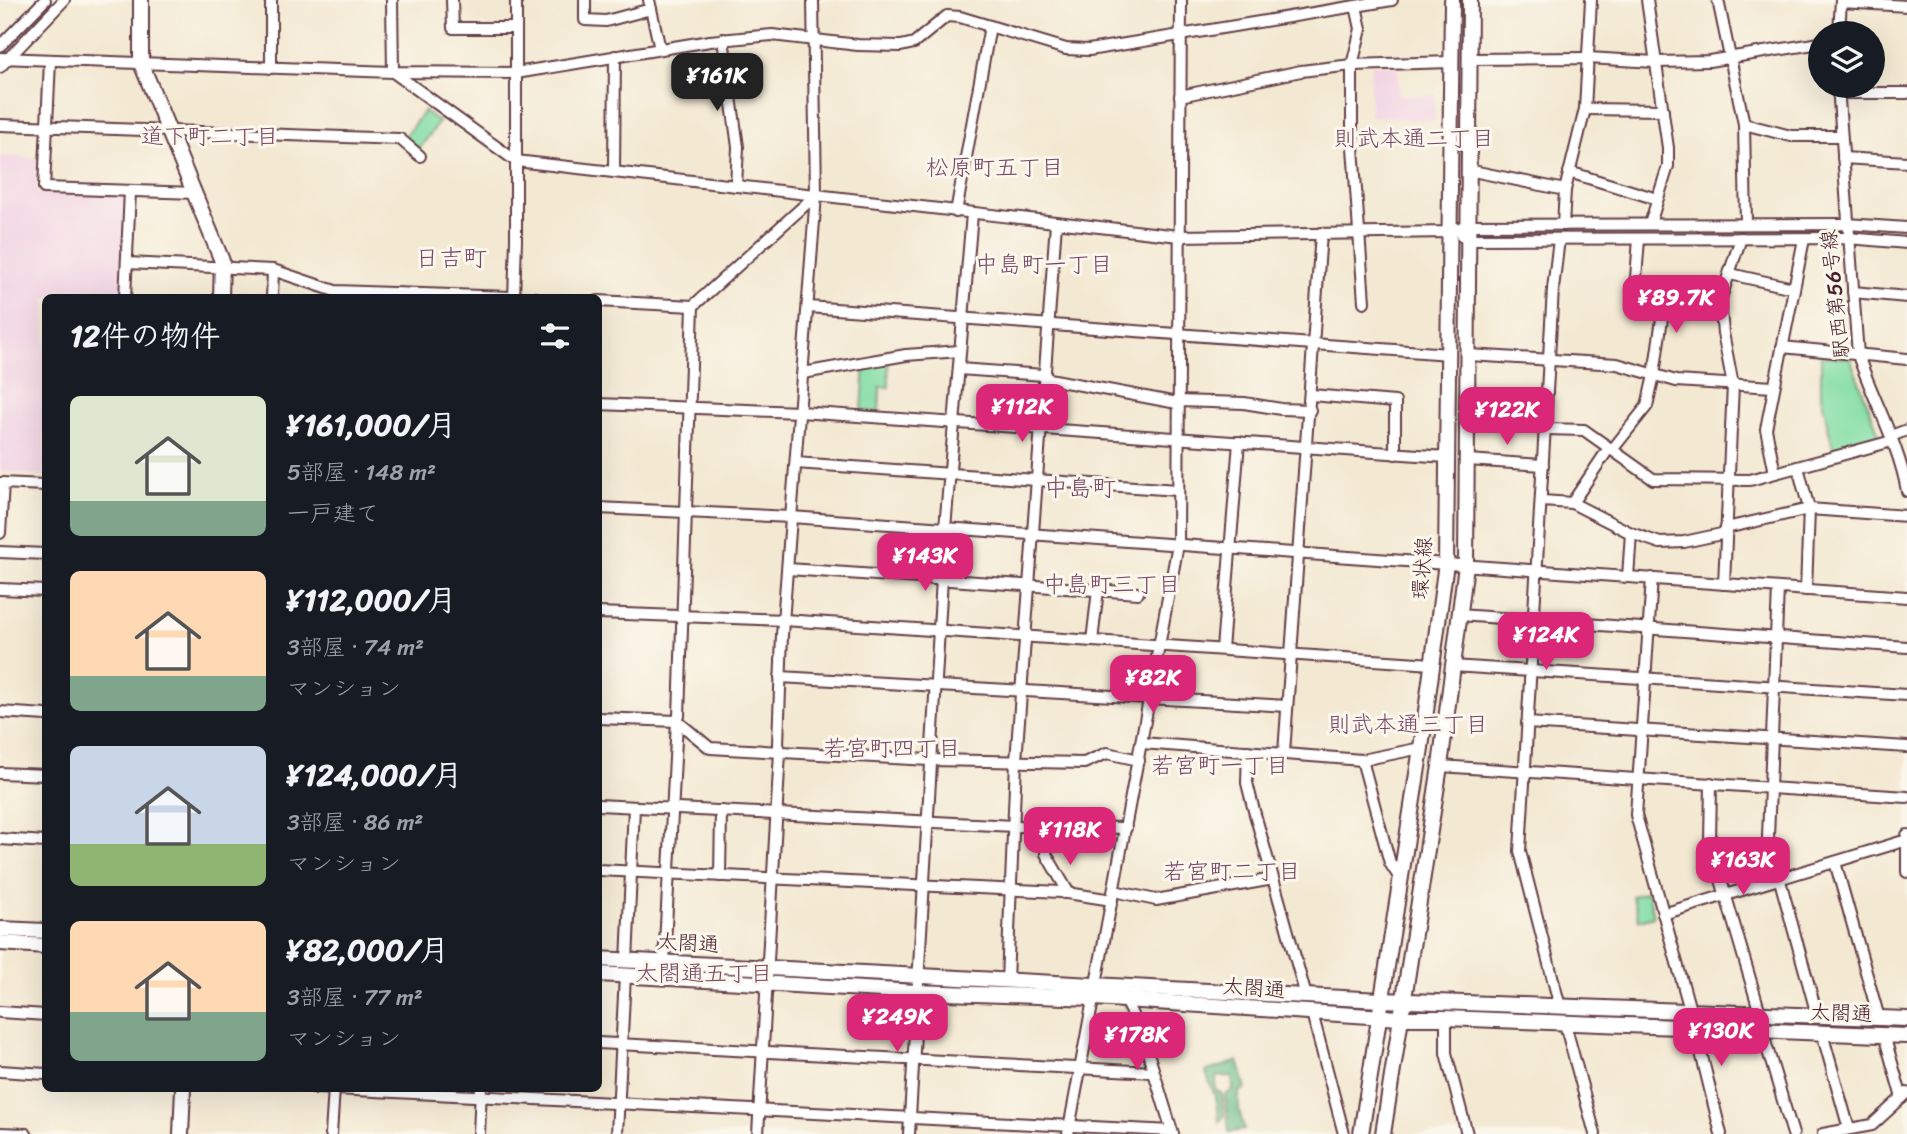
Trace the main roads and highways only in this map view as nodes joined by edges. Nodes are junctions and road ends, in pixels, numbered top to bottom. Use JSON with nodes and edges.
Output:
{"nodes":[{"id":1,"x":141,"y":0,"type":"edge"},
{"id":2,"x":1452,"y":0,"type":"edge"},
{"id":3,"x":1470,"y":0,"type":"edge"},
{"id":4,"x":221,"y":294,"type":"edge"},
{"id":5,"x":0,"y":929,"type":"edge"},
{"id":6,"x":42,"y":931,"type":"edge"},
{"id":7,"x":0,"y":943,"type":"edge"},
{"id":8,"x":42,"y":946,"type":"edge"},
{"id":9,"x":602,"y":960,"type":"edge"},
{"id":10,"x":626,"y":968,"type":"junction"},
{"id":11,"x":602,"y":973,"type":"edge"},
{"id":12,"x":767,"y":976,"type":"junction"},
{"id":13,"x":1096,"y":992,"type":"junction"},
{"id":14,"x":1381,"y":1000,"type":"junction"},
{"id":15,"x":1402,"y":1001,"type":"junction"},
{"id":16,"x":1379,"y":1017,"type":"junction"},
{"id":17,"x":1400,"y":1018,"type":"junction"},
{"id":18,"x":1907,"y":1018,"type":"edge"},
{"id":19,"x":1907,"y":1036,"type":"edge"},
{"id":20,"x":183,"y":1092,"type":"edge"},
{"id":21,"x":181,"y":1134,"type":"edge"},
{"id":22,"x":1361,"y":1134,"type":"edge"},
{"id":23,"x":1383,"y":1134,"type":"edge"}],
"edges":[{"from":1,"to":4,"type":"main road"},
{"from":2,"to":14,"type":"main road","name":"環状線"},
{"from":3,"to":15,"type":"main road","name":"環状線"},
{"from":5,"to":6,"type":"main road"},
{"from":7,"to":8,"type":"main road"},
{"from":9,"to":10,"type":"main road","name":"太閤通"},
{"from":10,"to":11,"type":"main road","name":"太閤通"},
{"from":10,"to":12,"type":"main road","name":"太閤通"},
{"from":10,"to":12,"type":"main road","name":"太閤通"},
{"from":12,"to":13,"type":"main road","name":"太閤通"},
{"from":12,"to":13,"type":"main road","name":"太閤通"},
{"from":13,"to":14,"type":"main road","name":"太閤通"},
{"from":13,"to":16,"type":"main road","name":"太閤通"},
{"from":14,"to":15,"type":"main road","name":"太閤通"},
{"from":14,"to":16,"type":"main road","name":"環状線"},
{"from":15,"to":17,"type":"main road","name":"環状線"},
{"from":15,"to":18,"type":"main road","name":"太閤通"},
{"from":16,"to":17,"type":"main road","name":"太閤通"},
{"from":16,"to":22,"type":"main road","name":"環状線"},
{"from":17,"to":19,"type":"main road","name":"太閤通"},
{"from":17,"to":23,"type":"main road","name":"環状線"},
{"from":20,"to":21,"type":"main road"}]}
